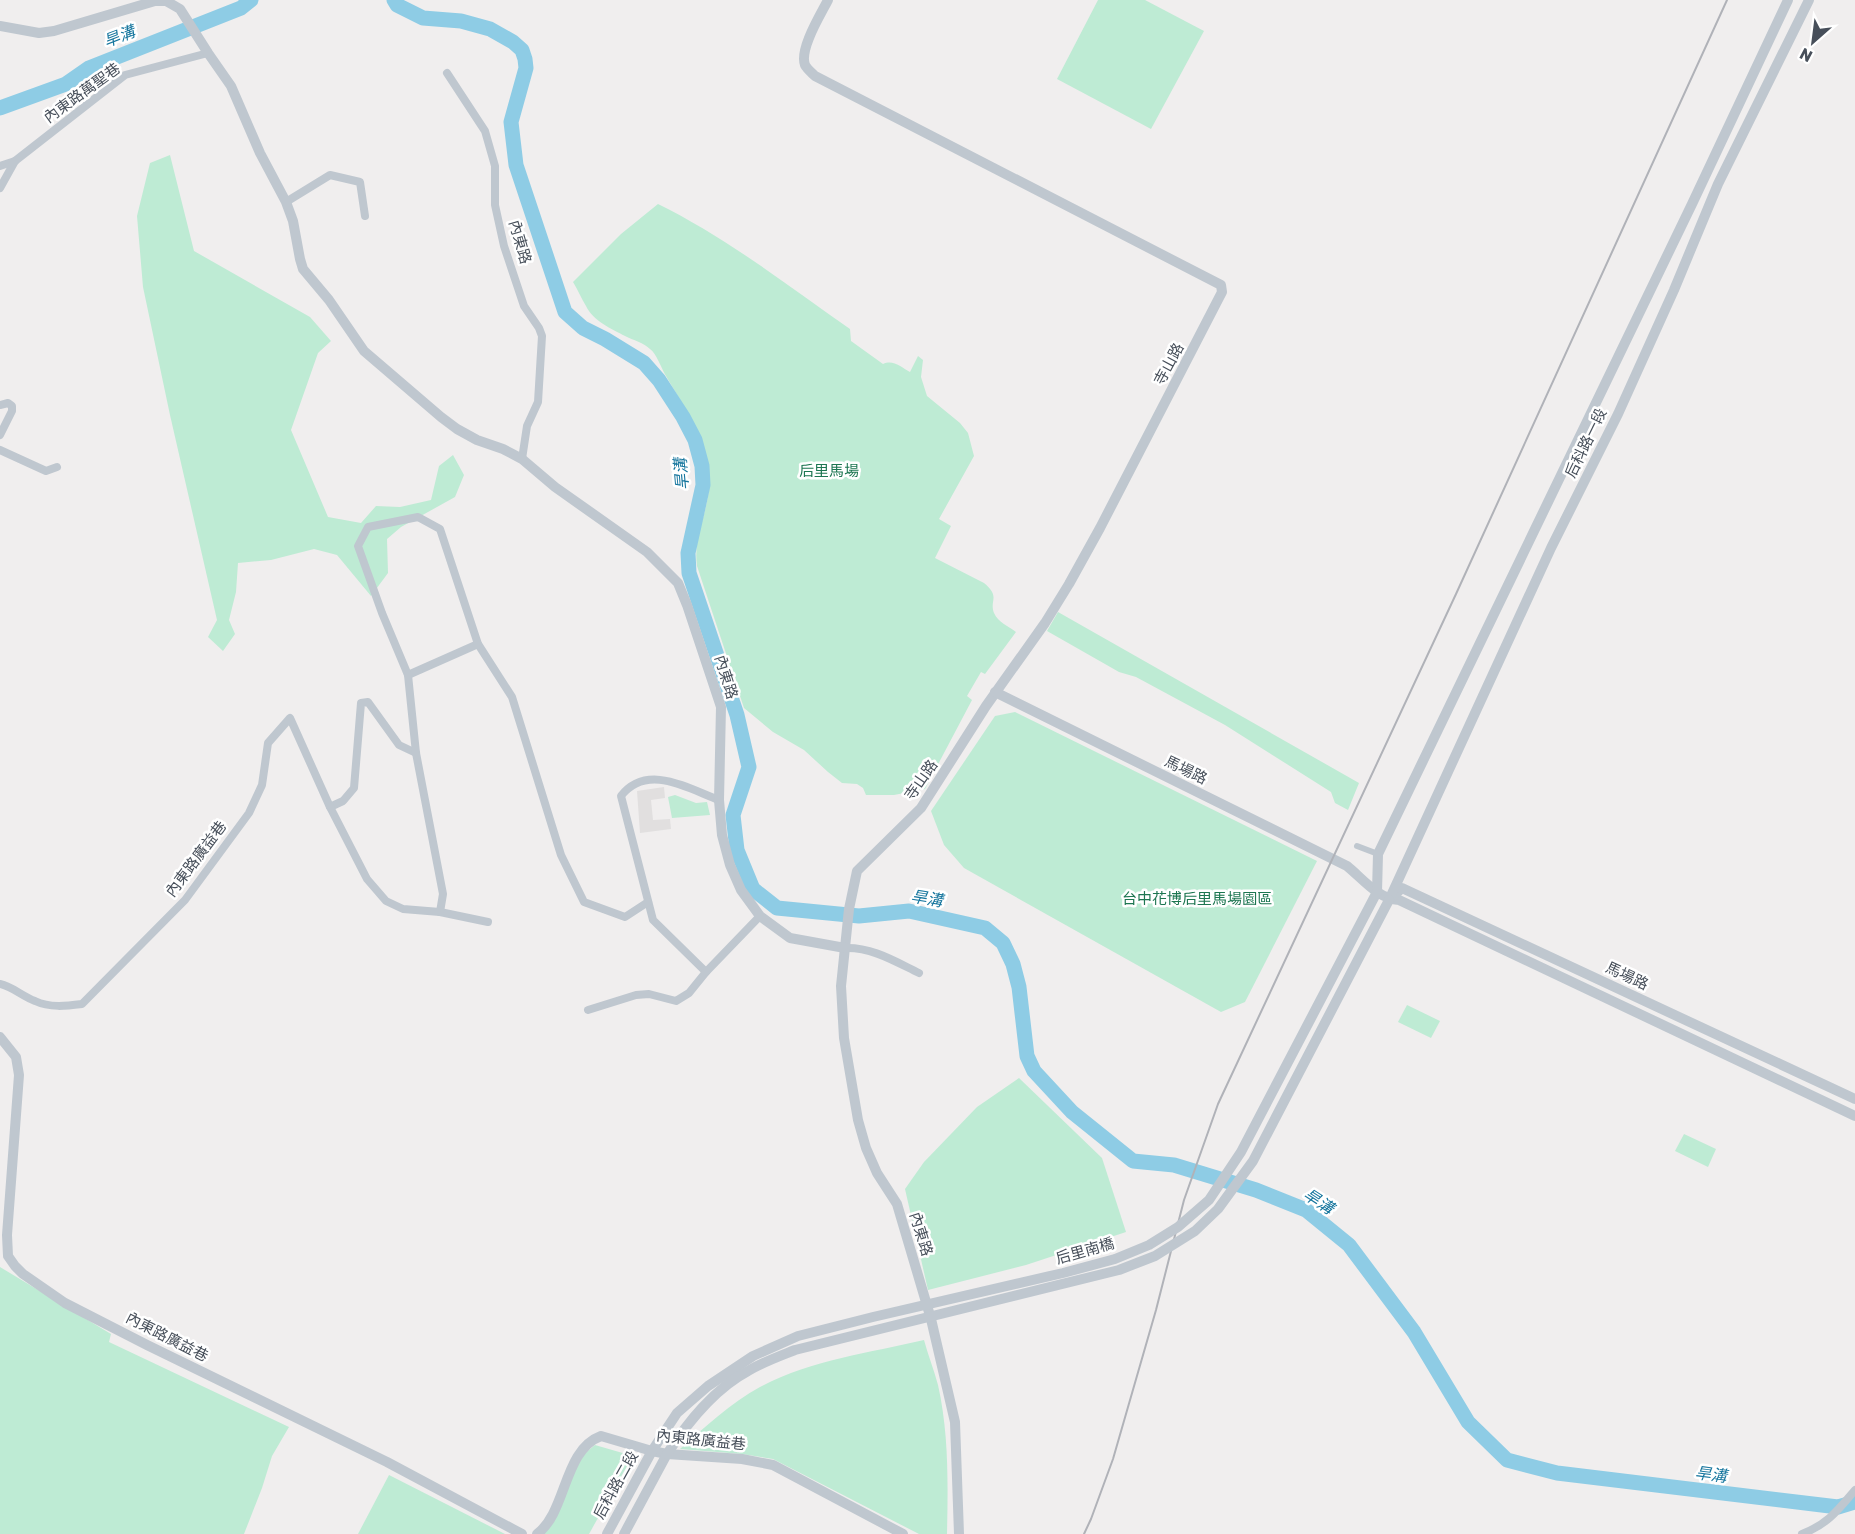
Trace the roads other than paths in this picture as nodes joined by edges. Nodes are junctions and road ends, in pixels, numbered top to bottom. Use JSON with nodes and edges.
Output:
{"nodes":[{"id":1,"x":828,"y":0,"type":"edge"},
{"id":2,"x":1788,"y":0,"type":"edge"},
{"id":3,"x":1809,"y":0,"type":"edge"},
{"id":4,"x":179,"y":4,"type":"edge"},
{"id":5,"x":0,"y":26,"type":"edge"},
{"id":6,"x":206,"y":50,"type":"junction"},
{"id":7,"x":447,"y":72,"type":"dead end"},
{"id":8,"x":15,"y":161,"type":"junction"},
{"id":9,"x":0,"y":166,"type":"edge"},
{"id":10,"x":0,"y":188,"type":"edge"},
{"id":11,"x":286,"y":202,"type":"junction"},
{"id":12,"x":365,"y":216,"type":"dead end"},
{"id":13,"x":0,"y":405,"type":"edge"},
{"id":14,"x":0,"y":435,"type":"edge"},
{"id":15,"x":0,"y":450,"type":"edge"},
{"id":16,"x":522,"y":459,"type":"junction"},
{"id":17,"x":57,"y":467,"type":"dead end"},
{"id":18,"x":478,"y":644,"type":"junction"},
{"id":19,"x":408,"y":675,"type":"junction"},
{"id":20,"x":995,"y":692,"type":"junction"},
{"id":21,"x":416,"y":753,"type":"junction"},
{"id":22,"x":719,"y":800,"type":"junction"},
{"id":23,"x":330,"y":807,"type":"junction"},
{"id":24,"x":1357,"y":846,"type":"dead end"},
{"id":25,"x":1378,"y":854,"type":"junction"},
{"id":26,"x":1377,"y":892,"type":"junction"},
{"id":27,"x":1389,"y":900,"type":"junction"},
{"id":28,"x":648,"y":902,"type":"junction"},
{"id":29,"x":440,"y":912,"type":"junction"},
{"id":30,"x":760,"y":915,"type":"junction"},
{"id":31,"x":488,"y":922,"type":"dead end"},
{"id":32,"x":847,"y":927,"type":"joint"},
{"id":33,"x":845,"y":948,"type":"junction"},
{"id":34,"x":706,"y":972,"type":"junction"},
{"id":35,"x":919,"y":973,"type":"dead end"},
{"id":36,"x":0,"y":984,"type":"edge"},
{"id":37,"x":588,"y":1010,"type":"dead end"},
{"id":38,"x":0,"y":1037,"type":"edge"},
{"id":39,"x":1855,"y":1099,"type":"edge"},
{"id":40,"x":1855,"y":1116,"type":"edge"},
{"id":41,"x":652,"y":1451,"type":"junction"},
{"id":42,"x":667,"y":1454,"type":"junction"},
{"id":43,"x":1855,"y":1490,"type":"edge"},
{"id":44,"x":522,"y":1534,"type":"edge"},
{"id":45,"x":537,"y":1534,"type":"edge"},
{"id":46,"x":606,"y":1534,"type":"edge"},
{"id":47,"x":624,"y":1534,"type":"edge"},
{"id":48,"x":903,"y":1534,"type":"edge"},
{"id":49,"x":959,"y":1534,"type":"edge"},
{"id":50,"x":1802,"y":1534,"type":"edge"}],
"edges":[{"from":1,"to":20,"type":"street","name":"寺山路"},
{"from":2,"to":25,"type":"street","name":"后科路一段"},
{"from":3,"to":27,"type":"street","name":"后科路一段"},
{"from":4,"to":5,"type":"street"},
{"from":4,"to":6,"type":"street","name":"內東路"},
{"from":6,"to":8,"type":"street","name":"內東路萬聖巷"},
{"from":6,"to":11,"type":"street","name":"內東路"},
{"from":7,"to":16,"type":"street","name":"內東路"},
{"from":8,"to":9,"type":"street","name":"內東路萬聖巷"},
{"from":8,"to":10,"type":"street","name":"內東路萬聖巷"},
{"from":11,"to":12,"type":"street"},
{"from":11,"to":16,"type":"street","name":"內東路"},
{"from":13,"to":14,"type":"street"},
{"from":15,"to":17,"type":"street"},
{"from":16,"to":22,"type":"street","name":"內東路"},
{"from":18,"to":19,"type":"street"},
{"from":18,"to":19,"type":"street"},
{"from":18,"to":28,"type":"street"},
{"from":19,"to":21,"type":"street"},
{"from":20,"to":26,"type":"street","name":"馬場路"},
{"from":20,"to":32,"type":"street","name":"寺山路"},
{"from":21,"to":23,"type":"street"},
{"from":21,"to":29,"type":"street"},
{"from":22,"to":28,"type":"street"},
{"from":22,"to":30,"type":"street","name":"內東路"},
{"from":23,"to":29,"type":"street","name":"內東路廣益巷"},
{"from":23,"to":36,"type":"street","name":"內東路廣益巷"},
{"from":24,"to":25,"type":"street"},
{"from":25,"to":26,"type":"street","name":"后科路一段"},
{"from":26,"to":27,"type":"street","name":"馬場路"},
{"from":26,"to":41,"type":"street","name":"后里南橋","bridge":true},
{"from":27,"to":39,"type":"street","name":"馬場路"},
{"from":27,"to":40,"type":"street","name":"馬場路"},
{"from":27,"to":42,"type":"street","name":"后里南橋","bridge":true},
{"from":28,"to":34,"type":"street"},
{"from":29,"to":31,"type":"street","name":"內東路廣益巷"},
{"from":30,"to":33,"type":"street","name":"內東路"},
{"from":30,"to":34,"type":"street"},
{"from":32,"to":33,"type":"street","name":"內東路"},
{"from":33,"to":35,"type":"street"},
{"from":33,"to":49,"type":"street","name":"內東路"},
{"from":34,"to":37,"type":"street"},
{"from":38,"to":44,"type":"street","name":"內東路廣益巷"},
{"from":41,"to":42,"type":"street","name":"內東路廣益巷"},
{"from":41,"to":45,"type":"street","name":"內東路廣益巷"},
{"from":41,"to":46,"type":"street","name":"后科路二段"},
{"from":42,"to":47,"type":"street","name":"后科路二段"},
{"from":42,"to":48,"type":"street","name":"內東路廣益巷"},
{"from":43,"to":50,"type":"street"}]}
